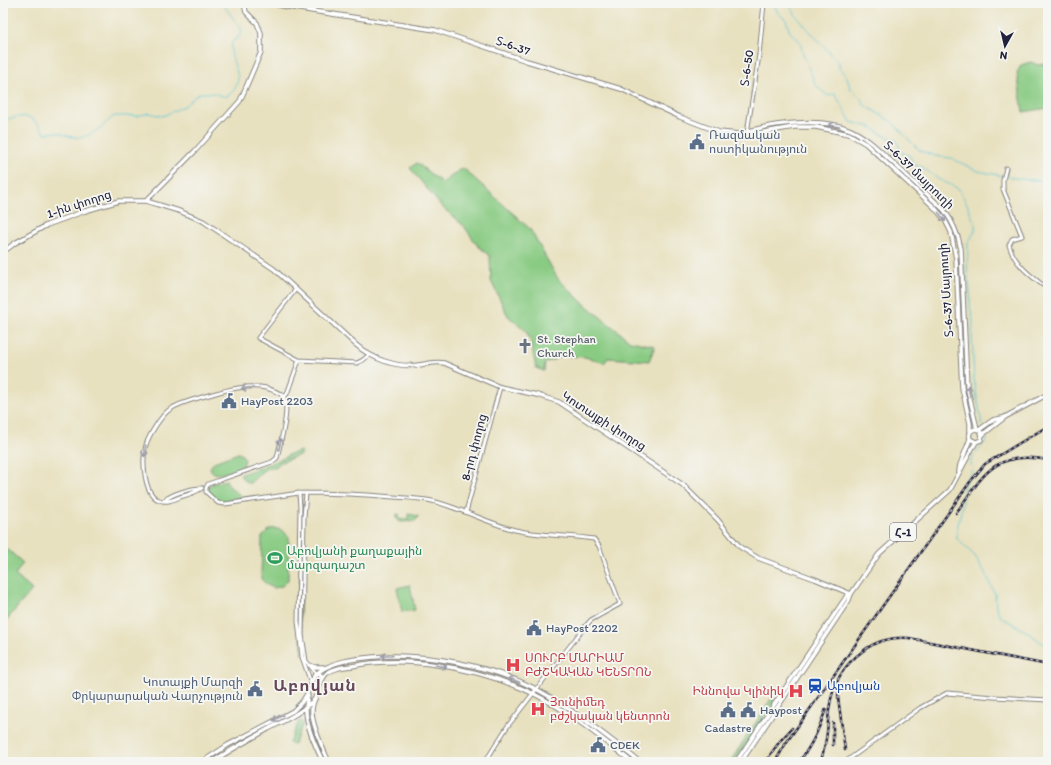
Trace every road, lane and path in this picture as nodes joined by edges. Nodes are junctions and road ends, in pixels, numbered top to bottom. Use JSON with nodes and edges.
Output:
{"nodes":[{"id":1,"x":244,"y":3,"type":"edge"},
{"id":2,"x":271,"y":3,"type":"edge"},
{"id":3,"x":764,"y":3,"type":"edge"},
{"id":4,"x":747,"y":133,"type":"junction"},
{"id":5,"x":740,"y":134,"type":"joint"},
{"id":6,"x":889,"y":162,"type":"junction"},
{"id":7,"x":1006,"y":169,"type":"dead end"},
{"id":8,"x":146,"y":201,"type":"junction"},
{"id":9,"x":3,"y":252,"type":"edge"},
{"id":10,"x":961,"y":258,"type":"junction"},
{"id":11,"x":956,"y":259,"type":"junction"},
{"id":12,"x":296,"y":289,"type":"junction"},
{"id":13,"x":1048,"y":289,"type":"edge"},
{"id":14,"x":369,"y":355,"type":"junction"},
{"id":15,"x":299,"y":360,"type":"junction"},
{"id":16,"x":500,"y":387,"type":"junction"},
{"id":17,"x":1048,"y":394,"type":"edge"},
{"id":18,"x":284,"y":398,"type":"junction"},
{"id":19,"x":1005,"y":417,"type":"junction"},
{"id":20,"x":978,"y":429,"type":"junction"},
{"id":21,"x":970,"y":431,"type":"junction"},
{"id":22,"x":982,"y":435,"type":"junction"},
{"id":23,"x":970,"y":439,"type":"junction"},
{"id":24,"x":976,"y":442,"type":"junction"},
{"id":25,"x":959,"y":474,"type":"junction"},
{"id":26,"x":205,"y":488,"type":"junction"},
{"id":27,"x":299,"y":493,"type":"junction"},
{"id":28,"x":306,"y":493,"type":"junction"},
{"id":29,"x":466,"y":512,"type":"junction"},
{"id":30,"x":851,"y":594,"type":"junction"},
{"id":31,"x":309,"y":665,"type":"junction"},
{"id":32,"x":328,"y":666,"type":"junction"},
{"id":33,"x":316,"y":673,"type":"junction"},
{"id":34,"x":322,"y":679,"type":"junction"},
{"id":35,"x":311,"y":683,"type":"junction"},
{"id":36,"x":536,"y":689,"type":"junction"},
{"id":37,"x":532,"y":693,"type":"junction"},
{"id":38,"x":308,"y":695,"type":"junction"},
{"id":39,"x":315,"y":698,"type":"junction"},
{"id":40,"x":1048,"y":700,"type":"edge"},
{"id":41,"x":306,"y":708,"type":"junction"},
{"id":42,"x":202,"y":762,"type":"edge"},
{"id":43,"x":212,"y":762,"type":"edge"},
{"id":44,"x":323,"y":762,"type":"edge"},
{"id":45,"x":329,"y":762,"type":"edge"},
{"id":46,"x":485,"y":762,"type":"edge"},
{"id":47,"x":632,"y":762,"type":"edge"},
{"id":48,"x":640,"y":762,"type":"edge"},
{"id":49,"x":736,"y":762,"type":"edge"},
{"id":50,"x":741,"y":762,"type":"edge"},
{"id":51,"x":845,"y":762,"type":"edge"}],
"edges":[{"from":1,"to":8,"type":"main road"},
{"from":2,"to":5,"type":"main road","name":"Տ-6-37","number":"Տ-6-37"},
{"from":3,"to":4,"type":"street","name":"Տ-6-50","number":"Տ-6-50"},
{"from":4,"to":5,"type":"main road","name":"Տ-6-37 մայրուղի","number":"Տ-6-37"},
{"from":4,"to":6,"type":"main road","name":"Տ-6-37 մայրուղի","number":"Տ-6-37"},
{"from":6,"to":10,"type":"main road","name":"Տ-6-37 մայրուղի","number":"Տ-6-37"},
{"from":6,"to":11,"type":"main road","name":"Տ-6-37 Մայրուղի","number":"Տ-6-37","one_way":true},
{"from":7,"to":13,"type":"street"},
{"from":8,"to":9,"type":"main road","name":"1-ին փողոց"},
{"from":8,"to":12,"type":"main road","name":"Կոտայքի փողոց"},
{"from":10,"to":11,"type":"main road"},
{"from":20,"to":10,"type":"main road","name":"Տ-6-37 մայրուղի","number":"Տ-6-37","one_way":true},
{"from":11,"to":21,"type":"main road","name":"Տ-6-37 Մայրուղի","number":"Տ-6-37"},
{"from":12,"to":14,"type":"main road","name":"Կոտայքի փողոց"},
{"from":12,"to":15,"type":"street"},
{"from":14,"to":15,"type":"street"},
{"from":14,"to":16,"type":"main road","name":"Կոտայքի փողոց"},
{"from":15,"to":18,"type":"street"},
{"from":16,"to":29,"type":"street","name":"8-րդ փողոց"},
{"from":16,"to":30,"type":"main road","name":"Կոտայքի փողոց"},
{"from":17,"to":19,"type":"main road","number":"Հ-1"},
{"from":26,"to":18,"type":"street","one_way":true},
{"from":18,"to":26,"type":"street","one_way":true},
{"from":19,"to":20,"type":"main road","number":"Հ-1"},
{"from":19,"to":22,"type":"main road","number":"Հ-1"},
{"from":20,"to":21,"type":"main road","number":"Հ-1"},
{"from":20,"to":22,"type":"main road"},
{"from":21,"to":23,"type":"main road","number":"Հ-1"},
{"from":22,"to":24,"type":"main road","number":"Հ-1"},
{"from":23,"to":24,"type":"main road"},
{"from":23,"to":25,"type":"main road","number":"Հ-1"},
{"from":24,"to":25,"type":"main road","number":"Հ-1"},
{"from":25,"to":30,"type":"main road","number":"Հ-1"},
{"from":26,"to":27,"type":"street"},
{"from":27,"to":28,"type":"street"},
{"from":27,"to":35,"type":"street"},
{"from":28,"to":29,"type":"street"},
{"from":28,"to":31,"type":"street"},
{"from":29,"to":36,"type":"street"},
{"from":30,"to":49,"type":"main road","number":"Հ-1"},
{"from":30,"to":50,"type":"main road","number":"Հ-1"},
{"from":31,"to":32,"type":"main road"},
{"from":31,"to":33,"type":"street"},
{"from":32,"to":33,"type":"main road"},
{"from":36,"to":32,"type":"main road","one_way":true},
{"from":33,"to":34,"type":"main road"},
{"from":33,"to":35,"type":"main road"},
{"from":34,"to":37,"type":"main road","one_way":true},
{"from":34,"to":39,"type":"main road"},
{"from":35,"to":38,"type":"main road"},
{"from":36,"to":37,"type":"street"},
{"from":36,"to":48,"type":"main road"},
{"from":37,"to":46,"type":"street"},
{"from":37,"to":47,"type":"main road"},
{"from":38,"to":39,"type":"main road"},
{"from":38,"to":41,"type":"main road"},
{"from":38,"to":42,"type":"main road","one_way":true},
{"from":39,"to":41,"type":"main road"},
{"from":39,"to":45,"type":"main road"},
{"from":40,"to":51,"type":"street"},
{"from":41,"to":43,"type":"main road"},
{"from":41,"to":44,"type":"main road"}]}
